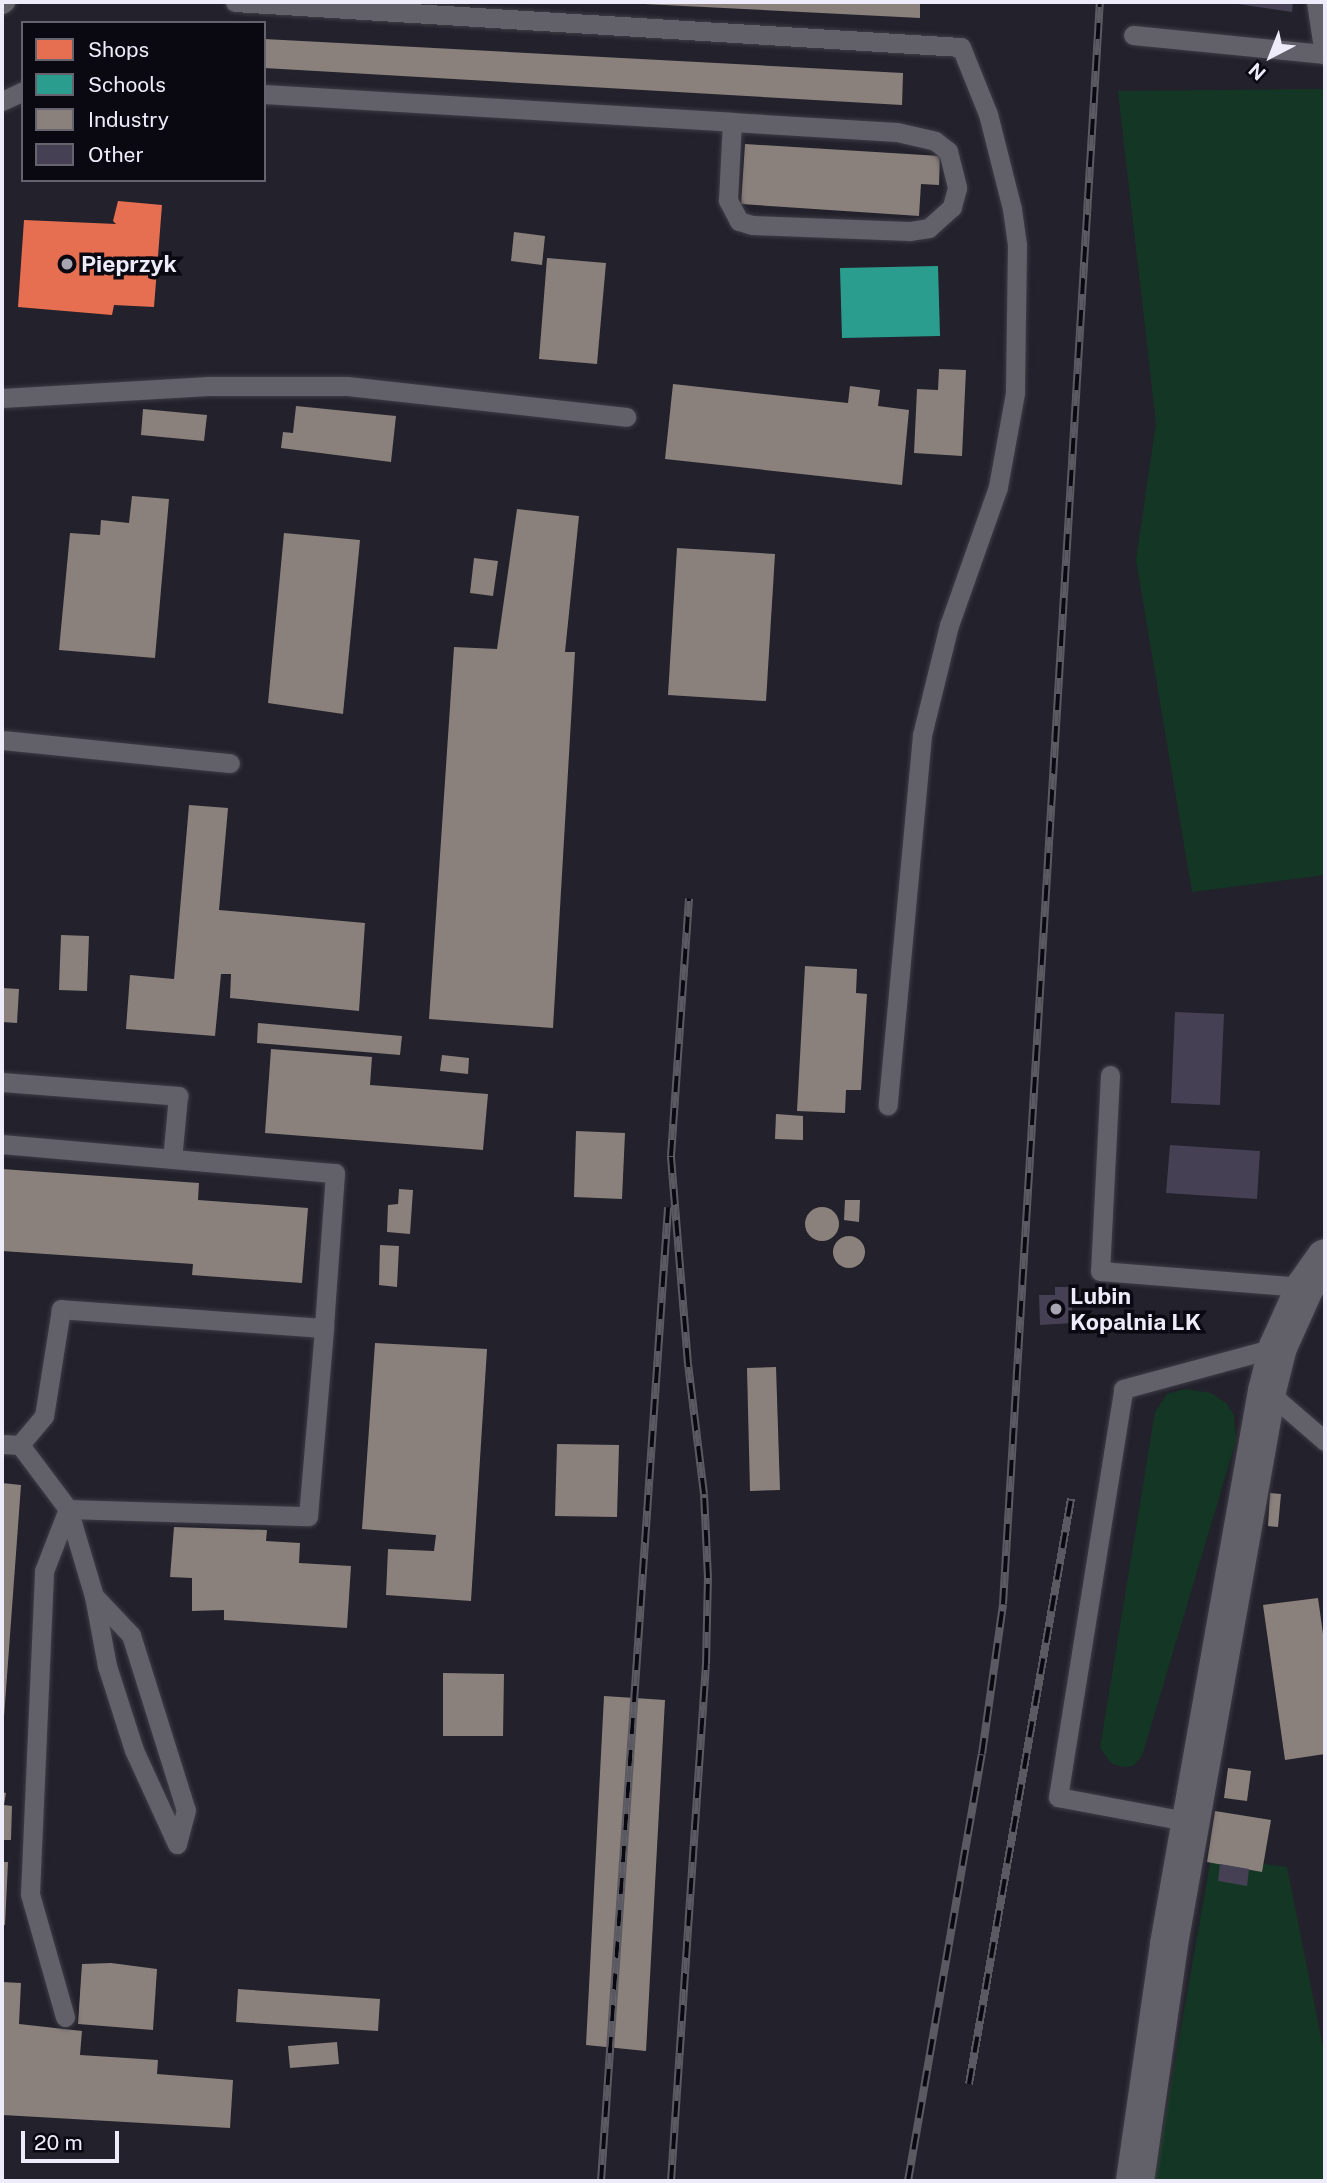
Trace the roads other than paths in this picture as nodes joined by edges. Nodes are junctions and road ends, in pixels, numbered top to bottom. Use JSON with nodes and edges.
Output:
{"nodes":[{"id":1,"x":235,"y":2,"type":"edge"},
{"id":2,"x":1316,"y":2,"type":"edge"},
{"id":3,"x":1133,"y":35,"type":"dead end"},
{"id":4,"x":1325,"y":54,"type":"edge"},
{"id":5,"x":21,"y":92,"type":"edge"},
{"id":6,"x":266,"y":94,"type":"edge"},
{"id":7,"x":2,"y":101,"type":"edge"},
{"id":8,"x":732,"y":122,"type":"junction"},
{"id":9,"x":2,"y":398,"type":"edge"},
{"id":10,"x":625,"y":417,"type":"dead end"},
{"id":11,"x":2,"y":740,"type":"edge"},
{"id":12,"x":230,"y":763,"type":"dead end"},
{"id":13,"x":1110,"y":1075,"type":"dead end"},
{"id":14,"x":2,"y":1082,"type":"edge"},
{"id":15,"x":888,"y":1105,"type":"dead end"},
{"id":16,"x":2,"y":1144,"type":"edge"},
{"id":17,"x":172,"y":1159,"type":"junction"},
{"id":18,"x":1315,"y":1273,"type":"edge"},
{"id":19,"x":324,"y":1328,"type":"junction"},
{"id":20,"x":1278,"y":1347,"type":"junction"},
{"id":21,"x":1267,"y":1391,"type":"junction"},
{"id":22,"x":1325,"y":1441,"type":"edge"},
{"id":23,"x":11,"y":1444,"type":"edge"},
{"id":24,"x":68,"y":1509,"type":"junction"},
{"id":25,"x":94,"y":1596,"type":"junction"},
{"id":26,"x":1191,"y":1822,"type":"junction"},
{"id":27,"x":65,"y":2017,"type":"dead end"},
{"id":28,"x":1135,"y":2181,"type":"edge"}],
"edges":[{"from":1,"to":15,"type":"lane"},
{"from":2,"to":4,"type":"lane"},
{"from":3,"to":4,"type":"lane"},
{"from":5,"to":7,"type":"lane"},
{"from":6,"to":8,"type":"lane"},
{"from":8,"to":8,"type":"lane"},
{"from":9,"to":10,"type":"lane"},
{"from":11,"to":12,"type":"lane"},
{"from":13,"to":18,"type":"lane"},
{"from":14,"to":17,"type":"lane"},
{"from":16,"to":17,"type":"lane"},
{"from":17,"to":19,"type":"lane"},
{"from":18,"to":20,"type":"street"},
{"from":19,"to":23,"type":"lane"},
{"from":19,"to":24,"type":"lane"},
{"from":20,"to":21,"type":"street"},
{"from":20,"to":26,"type":"lane"},
{"from":21,"to":22,"type":"lane"},
{"from":21,"to":26,"type":"street"},
{"from":23,"to":24,"type":"lane"},
{"from":24,"to":25,"type":"lane"},
{"from":24,"to":27,"type":"lane"},
{"from":25,"to":25,"type":"lane"},
{"from":26,"to":28,"type":"street"}]}
